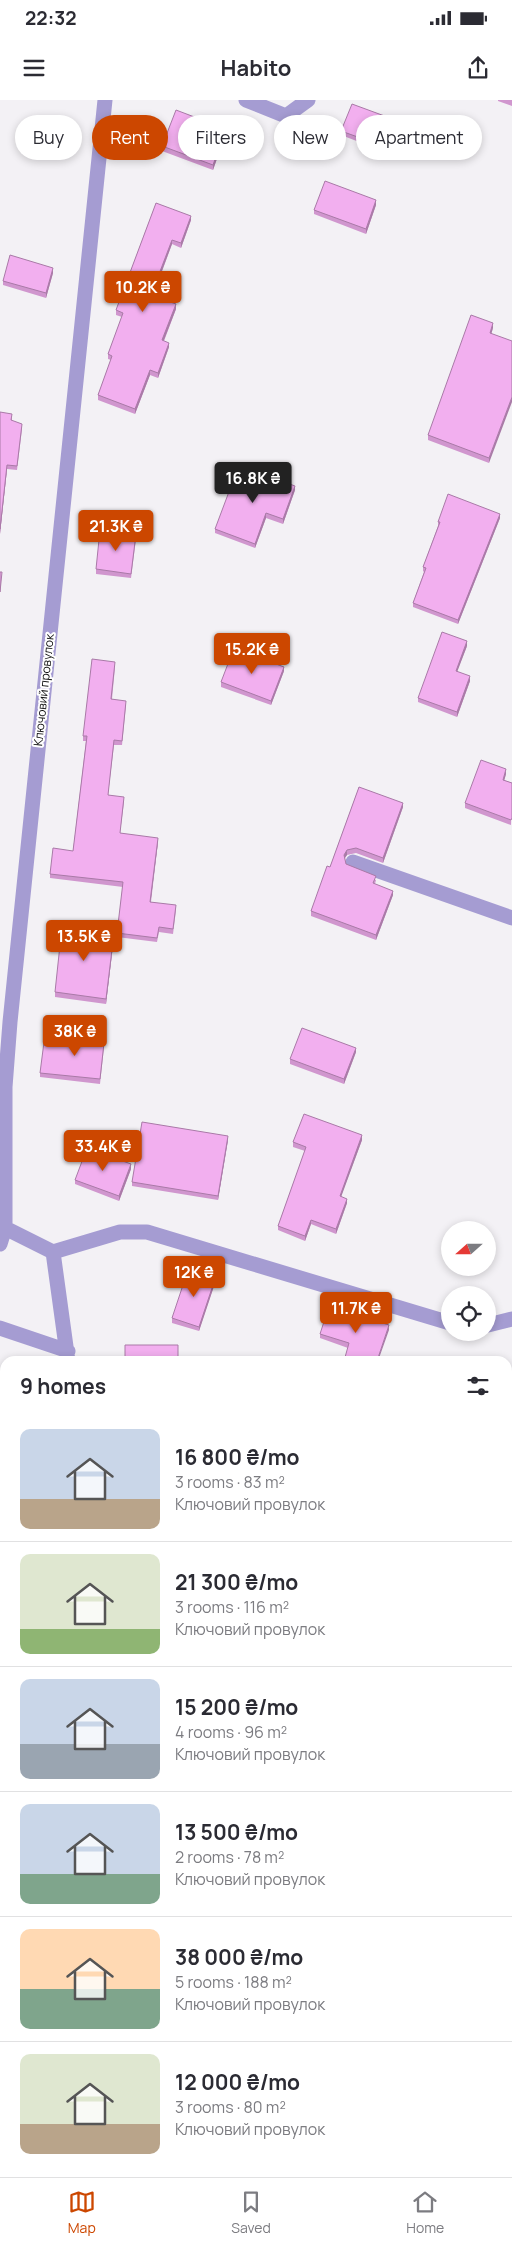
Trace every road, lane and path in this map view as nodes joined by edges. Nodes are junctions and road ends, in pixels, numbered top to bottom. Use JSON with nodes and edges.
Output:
{"nodes":[{"id":1,"x":105,"y":100,"type":"edge"},
{"id":2,"x":246,"y":100,"type":"edge"},
{"id":3,"x":308,"y":100,"type":"edge"},
{"id":4,"x":353,"y":862,"type":"dead end"},
{"id":5,"x":512,"y":918,"type":"edge"},
{"id":6,"x":5,"y":1228,"type":"junction"},
{"id":7,"x":0,"y":1244,"type":"edge"},
{"id":8,"x":53,"y":1252,"type":"junction"},
{"id":9,"x":441,"y":1319,"type":"edge"},
{"id":10,"x":512,"y":1319,"type":"edge"},
{"id":11,"x":496,"y":1323,"type":"edge"},
{"id":12,"x":0,"y":1328,"type":"edge"},
{"id":13,"x":68,"y":1356,"type":"edge"}],
"edges":[{"from":1,"to":6,"type":"street","name":"Ключовий провулок"},
{"from":2,"to":3,"type":"street"},
{"from":4,"to":5,"type":"street"},
{"from":6,"to":7,"type":"street","name":"Ключовий провулок"},
{"from":6,"to":8,"type":"street"},
{"from":8,"to":9,"type":"street"},
{"from":8,"to":13,"type":"street"},
{"from":10,"to":11,"type":"street"},
{"from":12,"to":13,"type":"street"}]}
